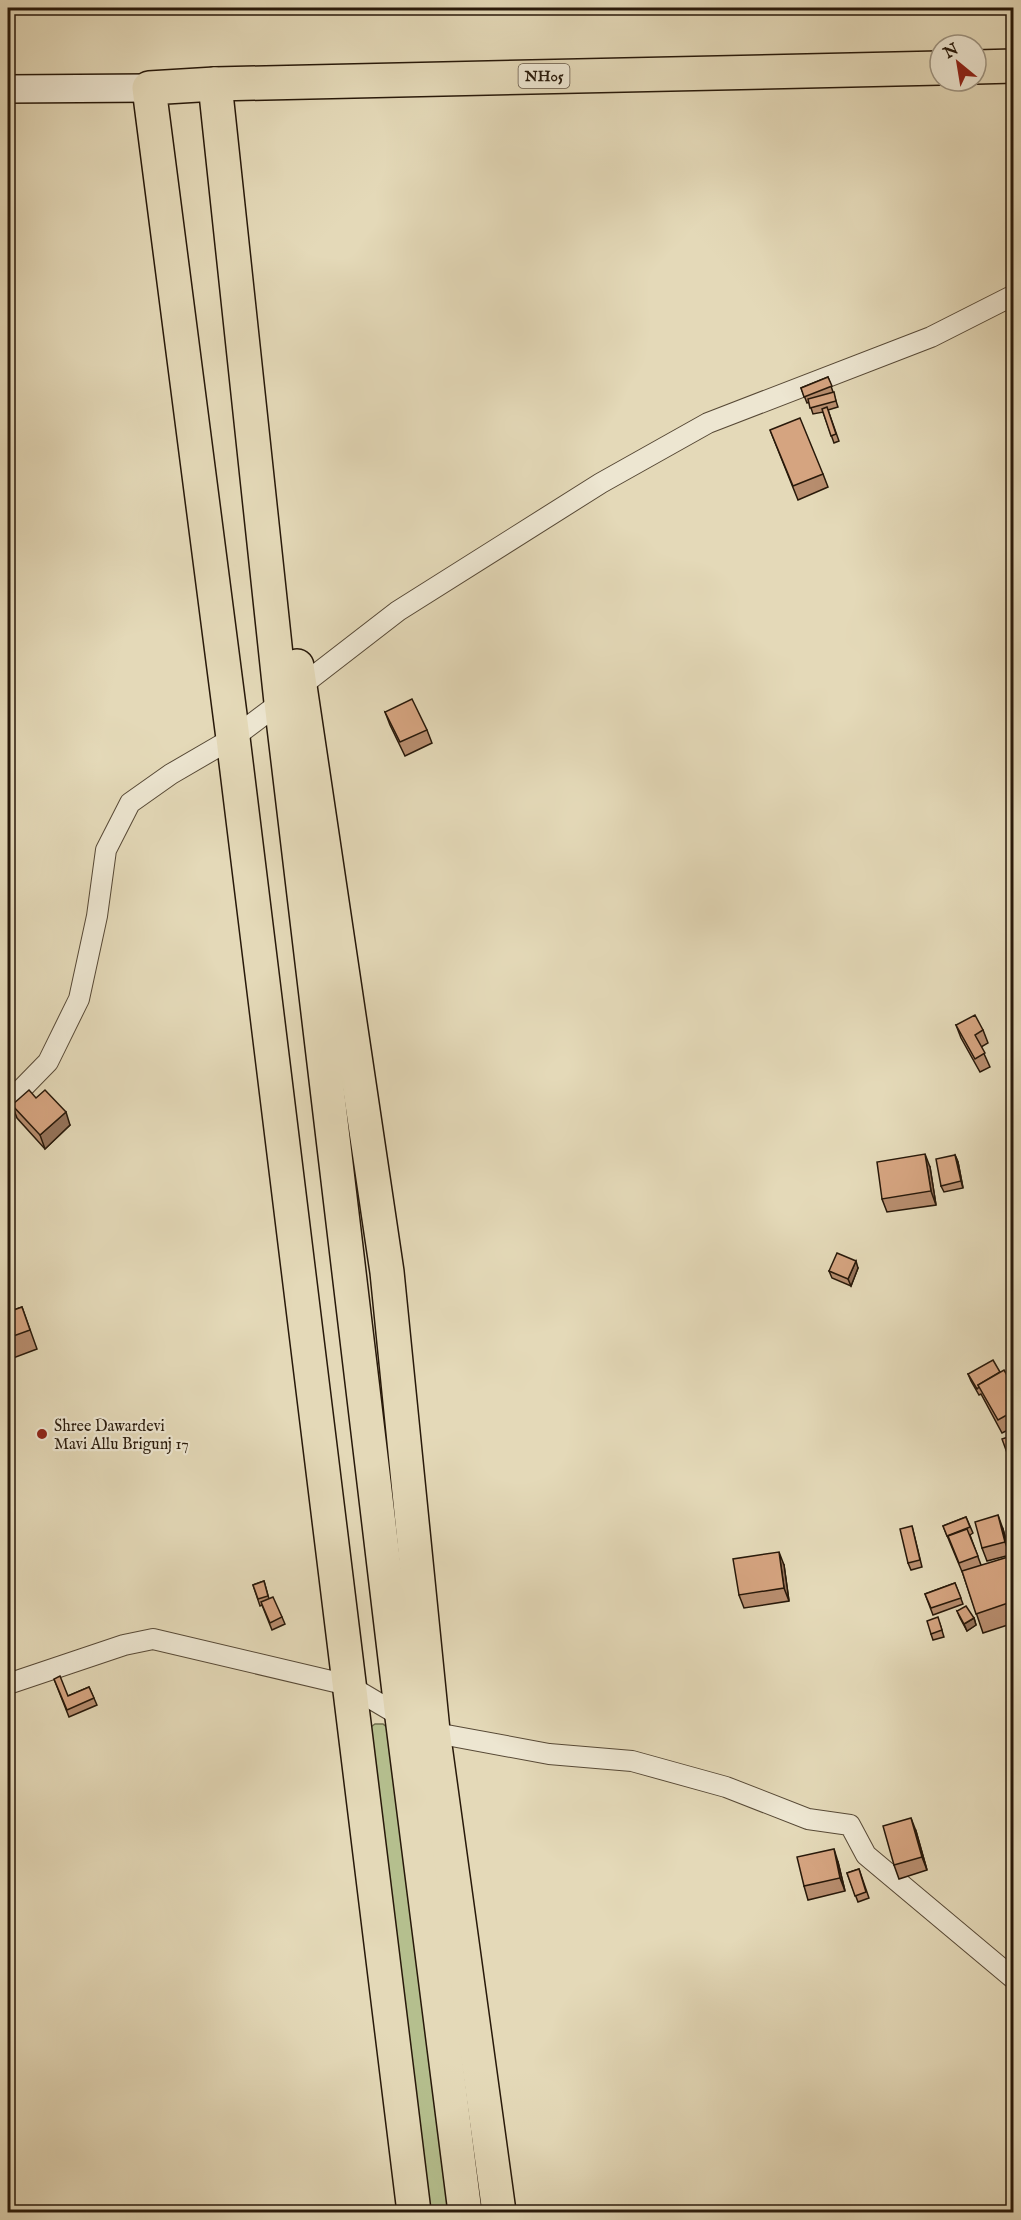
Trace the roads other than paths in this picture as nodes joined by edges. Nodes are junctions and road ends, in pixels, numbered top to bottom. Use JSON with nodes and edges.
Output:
{"nodes":[{"id":1,"x":1014,"y":66,"type":"edge"},
{"id":2,"x":988,"y":67,"type":"edge"},
{"id":3,"x":928,"y":68,"type":"edge"},
{"id":4,"x":215,"y":84,"type":"junction"},
{"id":5,"x":149,"y":88,"type":"junction"},
{"id":6,"x":8,"y":89,"type":"edge"},
{"id":7,"x":1014,"y":295,"type":"edge"},
{"id":8,"x":291,"y":694,"type":"junction"},
{"id":9,"x":233,"y":738,"type":"junction"},
{"id":10,"x":8,"y":1102,"type":"edge"},
{"id":11,"x":8,"y":1684,"type":"edge"},
{"id":12,"x":348,"y":1685,"type":"junction"},
{"id":13,"x":402,"y":1717,"type":"junction"},
{"id":14,"x":434,"y":1731,"type":"junction"},
{"id":15,"x":1014,"y":1979,"type":"edge"},
{"id":16,"x":414,"y":2212,"type":"edge"},
{"id":17,"x":465,"y":2212,"type":"edge"},
{"id":18,"x":499,"y":2212,"type":"edge"}],
"edges":[{"from":1,"to":2,"type":"highway"},
{"from":3,"to":4,"type":"highway","number":"NH05"},
{"from":4,"to":5,"type":"highway","number":"NH05"},
{"from":4,"to":8,"type":"highway"},
{"from":5,"to":6,"type":"main road","number":"NH05"},
{"from":5,"to":9,"type":"highway"},
{"from":7,"to":8,"type":"street"},
{"from":8,"to":9,"type":"street"},
{"from":8,"to":13,"type":"highway"},
{"from":8,"to":14,"type":"highway"},
{"from":9,"to":10,"type":"street"},
{"from":9,"to":12,"type":"highway"},
{"from":11,"to":12,"type":"street"},
{"from":12,"to":13,"type":"street"},
{"from":12,"to":16,"type":"highway"},
{"from":13,"to":14,"type":"street"},
{"from":13,"to":17,"type":"highway"},
{"from":14,"to":15,"type":"street"},
{"from":14,"to":18,"type":"highway"}]}
